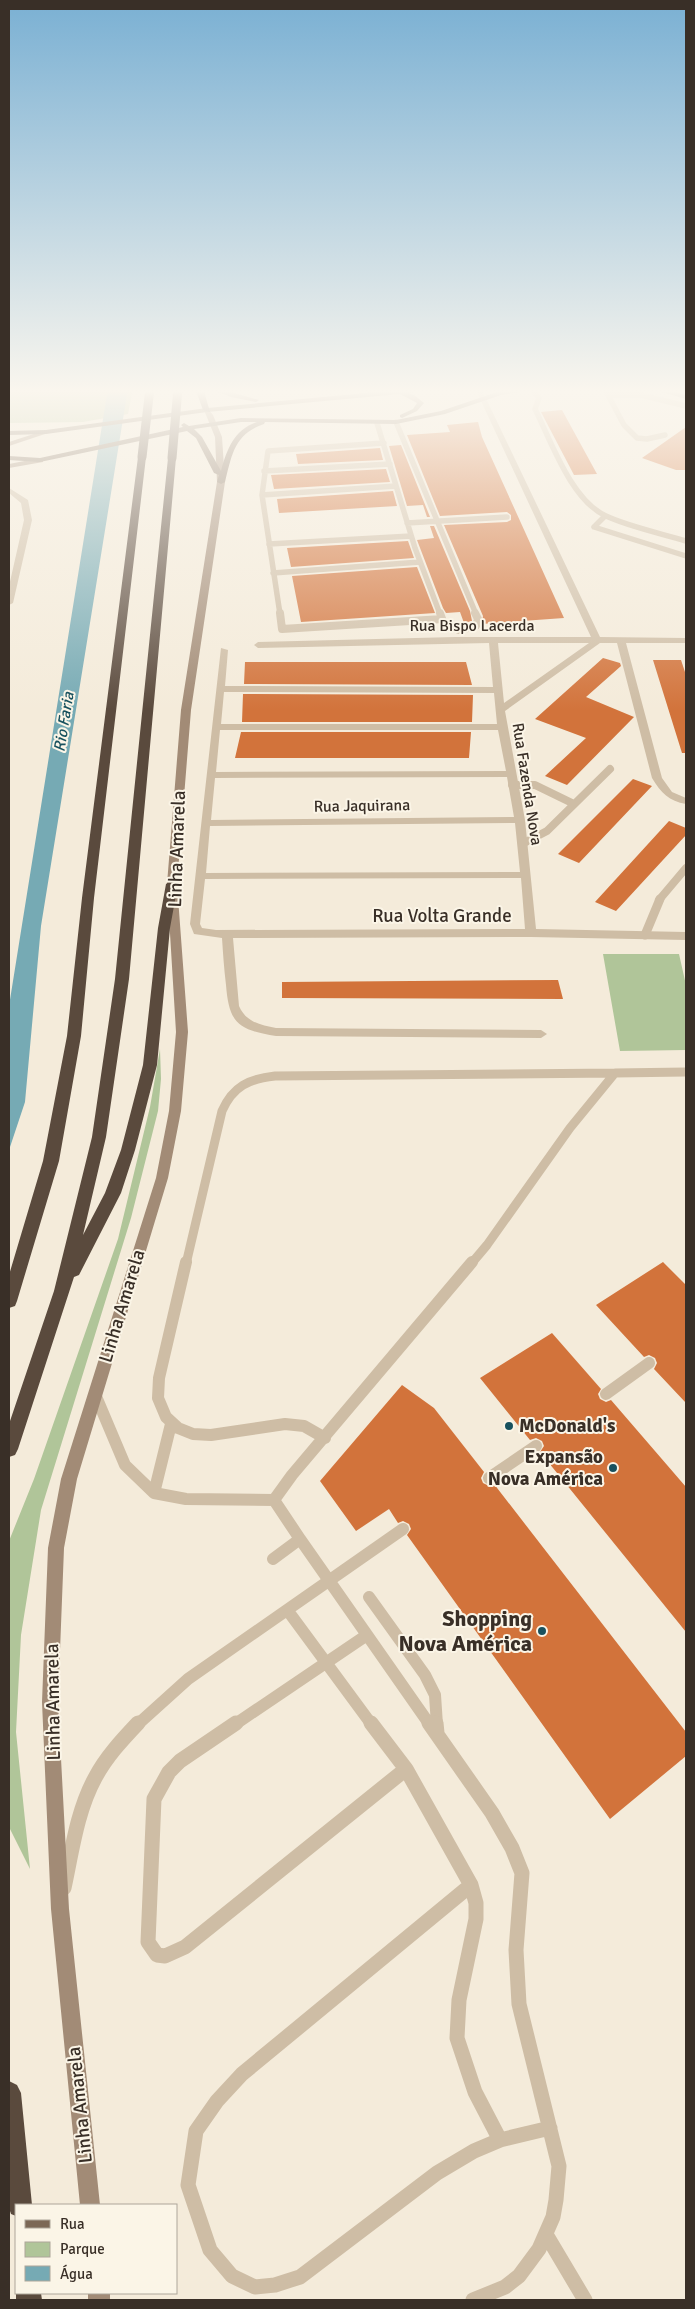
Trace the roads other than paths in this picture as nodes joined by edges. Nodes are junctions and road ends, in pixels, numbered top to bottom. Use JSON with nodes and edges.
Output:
{"nodes":[{"id":1,"x":262,"y":495,"type":"edge"},
{"id":2,"x":17,"y":496,"type":"edge"},
{"id":3,"x":137,"y":496,"type":"edge"},
{"id":4,"x":168,"y":496,"type":"edge"},
{"id":5,"x":219,"y":496,"type":"edge"},
{"id":6,"x":399,"y":496,"type":"edge"},
{"id":7,"x":426,"y":496,"type":"edge"},
{"id":8,"x":530,"y":496,"type":"edge"},
{"id":9,"x":584,"y":496,"type":"edge"},
{"id":10,"x":605,"y":516,"type":"junction"},
{"id":11,"x":507,"y":517,"type":"dead end"},
{"id":12,"x":436,"y":521,"type":"junction"},
{"id":13,"x":407,"y":523,"type":"junction"},
{"id":14,"x":411,"y":536,"type":"junction"},
{"id":15,"x":686,"y":541,"type":"edge"},
{"id":16,"x":269,"y":544,"type":"junction"},
{"id":17,"x":686,"y":556,"type":"edge"},
{"id":18,"x":420,"y":562,"type":"junction"},
{"id":19,"x":274,"y":573,"type":"junction"},
{"id":20,"x":9,"y":603,"type":"edge"},
{"id":21,"x":442,"y":619,"type":"junction"},
{"id":22,"x":493,"y":640,"type":"junction"},
{"id":23,"x":621,"y":640,"type":"junction"},
{"id":24,"x":686,"y":640,"type":"edge"},
{"id":25,"x":597,"y":641,"type":"junction"},
{"id":26,"x":258,"y":645,"type":"dead end"},
{"id":27,"x":224,"y":650,"type":"dead end"},
{"id":28,"x":220,"y":689,"type":"junction"},
{"id":29,"x":498,"y":690,"type":"junction"},
{"id":30,"x":500,"y":710,"type":"junction"},
{"id":31,"x":217,"y":727,"type":"junction"},
{"id":32,"x":502,"y":727,"type":"junction"},
{"id":33,"x":610,"y":769,"type":"dead end"},
{"id":34,"x":510,"y":774,"type":"junction"},
{"id":35,"x":211,"y":775,"type":"junction"},
{"id":36,"x":512,"y":785,"type":"junction"},
{"id":37,"x":686,"y":801,"type":"edge"},
{"id":38,"x":574,"y":804,"type":"junction"},
{"id":39,"x":520,"y":820,"type":"junction"},
{"id":40,"x":205,"y":823,"type":"junction"},
{"id":41,"x":522,"y":844,"type":"junction"},
{"id":42,"x":686,"y":868,"type":"edge"},
{"id":43,"x":526,"y":875,"type":"junction"},
{"id":44,"x":200,"y":876,"type":"junction"},
{"id":45,"x":172,"y":884,"type":"junction"},
{"id":46,"x":532,"y":933,"type":"junction"},
{"id":47,"x":227,"y":934,"type":"junction"},
{"id":48,"x":645,"y":935,"type":"junction"},
{"id":49,"x":686,"y":936,"type":"edge"},
{"id":50,"x":541,"y":1034,"type":"dead end"},
{"id":51,"x":615,"y":1072,"type":"junction"},
{"id":52,"x":686,"y":1072,"type":"edge"},
{"id":53,"x":20,"y":1266,"type":"junction"},
{"id":54,"x":9,"y":1283,"type":"edge"},
{"id":55,"x":62,"y":1291,"type":"junction"},
{"id":56,"x":9,"y":1301,"type":"edge"},
{"id":57,"x":649,"y":1363,"type":"dead end"},
{"id":58,"x":95,"y":1394,"type":"junction"},
{"id":59,"x":606,"y":1394,"type":"dead end"},
{"id":60,"x":171,"y":1424,"type":"junction"},
{"id":61,"x":325,"y":1438,"type":"junction"},
{"id":62,"x":536,"y":1446,"type":"dead end"},
{"id":63,"x":9,"y":1449,"type":"edge"},
{"id":64,"x":489,"y":1478,"type":"dead end"},
{"id":65,"x":154,"y":1493,"type":"junction"},
{"id":66,"x":274,"y":1500,"type":"junction"},
{"id":67,"x":403,"y":1529,"type":"dead end"},
{"id":68,"x":300,"y":1539,"type":"junction"},
{"id":69,"x":273,"y":1559,"type":"dead end"},
{"id":70,"x":330,"y":1582,"type":"junction"},
{"id":71,"x":370,"y":1597,"type":"dead end"},
{"id":72,"x":288,"y":1611,"type":"junction"},
{"id":73,"x":367,"y":1635,"type":"junction"},
{"id":74,"x":326,"y":1664,"type":"junction"},
{"id":75,"x":437,"y":1734,"type":"junction"},
{"id":76,"x":406,"y":1769,"type":"junction"},
{"id":77,"x":471,"y":1885,"type":"junction"},
{"id":78,"x":60,"y":1909,"type":"junction"},
{"id":79,"x":9,"y":2093,"type":"edge"},
{"id":80,"x":550,"y":2128,"type":"junction"},
{"id":81,"x":500,"y":2140,"type":"junction"},
{"id":82,"x":20,"y":2204,"type":"edge"},
{"id":83,"x":90,"y":2204,"type":"edge"},
{"id":84,"x":547,"y":2236,"type":"junction"},
{"id":85,"x":473,"y":2300,"type":"edge"},
{"id":86,"x":586,"y":2300,"type":"edge"}],
"edges":[{"from":1,"to":16,"type":"lane"},
{"from":2,"to":20,"type":"street"},
{"from":3,"to":53,"type":"highway","bridge":true},
{"from":4,"to":55,"type":"highway","name":"Linha Amarela","bridge":true},
{"from":5,"to":45,"type":"main road","name":"Linha Amarela"},
{"from":6,"to":13,"type":"lane"},
{"from":7,"to":12,"type":"lane"},
{"from":8,"to":25,"type":"street"},
{"from":9,"to":10,"type":"lane"},
{"from":10,"to":15,"type":"lane"},
{"from":10,"to":17,"type":"lane"},
{"from":11,"to":12,"type":"lane"},
{"from":12,"to":13,"type":"lane"},
{"from":12,"to":21,"type":"lane"},
{"from":13,"to":14,"type":"lane"},
{"from":14,"to":16,"type":"lane"},
{"from":14,"to":18,"type":"lane"},
{"from":16,"to":19,"type":"lane"},
{"from":18,"to":19,"type":"lane"},
{"from":18,"to":21,"type":"lane"},
{"from":19,"to":21,"type":"lane"},
{"from":22,"to":25,"type":"street","name":"Rua Bispo Lacerda"},
{"from":22,"to":26,"type":"street","name":"Rua Bispo Lacerda"},
{"from":22,"to":29,"type":"street","name":"Rua Fazenda Nova"},
{"from":23,"to":24,"type":"street","name":"Rua Bispo Lacerda"},
{"from":23,"to":25,"type":"street","name":"Rua Bispo Lacerda"},
{"from":23,"to":37,"type":"street"},
{"from":25,"to":30,"type":"street"},
{"from":27,"to":28,"type":"street"},
{"from":28,"to":29,"type":"street"},
{"from":28,"to":31,"type":"street"},
{"from":29,"to":30,"type":"street","name":"Rua Fazenda Nova"},
{"from":30,"to":32,"type":"street","name":"Rua Fazenda Nova"},
{"from":31,"to":32,"type":"street"},
{"from":31,"to":35,"type":"street"},
{"from":32,"to":34,"type":"street","name":"Rua Fazenda Nova"},
{"from":33,"to":38,"type":"lane"},
{"from":34,"to":35,"type":"street"},
{"from":34,"to":36,"type":"street","name":"Rua Fazenda Nova"},
{"from":35,"to":40,"type":"street"},
{"from":36,"to":38,"type":"lane"},
{"from":36,"to":39,"type":"street","name":"Rua Fazenda Nova"},
{"from":38,"to":41,"type":"lane"},
{"from":39,"to":40,"type":"street","name":"Rua Jaquirana"},
{"from":39,"to":41,"type":"street","name":"Rua Fazenda Nova"},
{"from":40,"to":44,"type":"street"},
{"from":41,"to":43,"type":"street","name":"Rua Fazenda Nova"},
{"from":42,"to":48,"type":"lane"},
{"from":43,"to":44,"type":"street"},
{"from":43,"to":46,"type":"street","name":"Rua Fazenda Nova"},
{"from":44,"to":47,"type":"street","name":"Rua Volta Grande"},
{"from":45,"to":55,"type":"highway"},
{"from":45,"to":58,"type":"main road","name":"Linha Amarela"},
{"from":46,"to":47,"type":"street","name":"Rua Volta Grande"},
{"from":46,"to":48,"type":"street","name":"Rua Volta Grande"},
{"from":47,"to":50,"type":"street"},
{"from":48,"to":49,"type":"street","name":"Rua Volta Grande"},
{"from":51,"to":52,"type":"lane"},
{"from":51,"to":60,"type":"lane"},
{"from":51,"to":61,"type":"lane"},
{"from":53,"to":54,"type":"highway"},
{"from":53,"to":56,"type":"highway"},
{"from":55,"to":63,"type":"highway","name":"Linha Amarela"},
{"from":57,"to":59,"type":"lane"},
{"from":58,"to":65,"type":"lane"},
{"from":58,"to":78,"type":"main road","name":"Linha Amarela"},
{"from":60,"to":61,"type":"lane"},
{"from":60,"to":65,"type":"lane"},
{"from":61,"to":66,"type":"lane"},
{"from":62,"to":64,"type":"lane"},
{"from":65,"to":66,"type":"lane"},
{"from":66,"to":68,"type":"lane"},
{"from":67,"to":70,"type":"lane"},
{"from":68,"to":69,"type":"lane"},
{"from":68,"to":70,"type":"lane"},
{"from":70,"to":72,"type":"lane"},
{"from":70,"to":73,"type":"lane"},
{"from":71,"to":75,"type":"lane"},
{"from":72,"to":74,"type":"lane"},
{"from":72,"to":78,"type":"lane"},
{"from":73,"to":74,"type":"lane"},
{"from":73,"to":75,"type":"lane"},
{"from":74,"to":76,"type":"lane"},
{"from":74,"to":76,"type":"lane"},
{"from":75,"to":80,"type":"lane"},
{"from":76,"to":77,"type":"lane"},
{"from":77,"to":81,"type":"lane"},
{"from":77,"to":81,"type":"lane"},
{"from":78,"to":83,"type":"main road","name":"Linha Amarela"},
{"from":79,"to":82,"type":"highway"},
{"from":80,"to":81,"type":"lane"},
{"from":80,"to":84,"type":"lane"},
{"from":84,"to":85,"type":"lane"},
{"from":84,"to":86,"type":"lane"}]}
